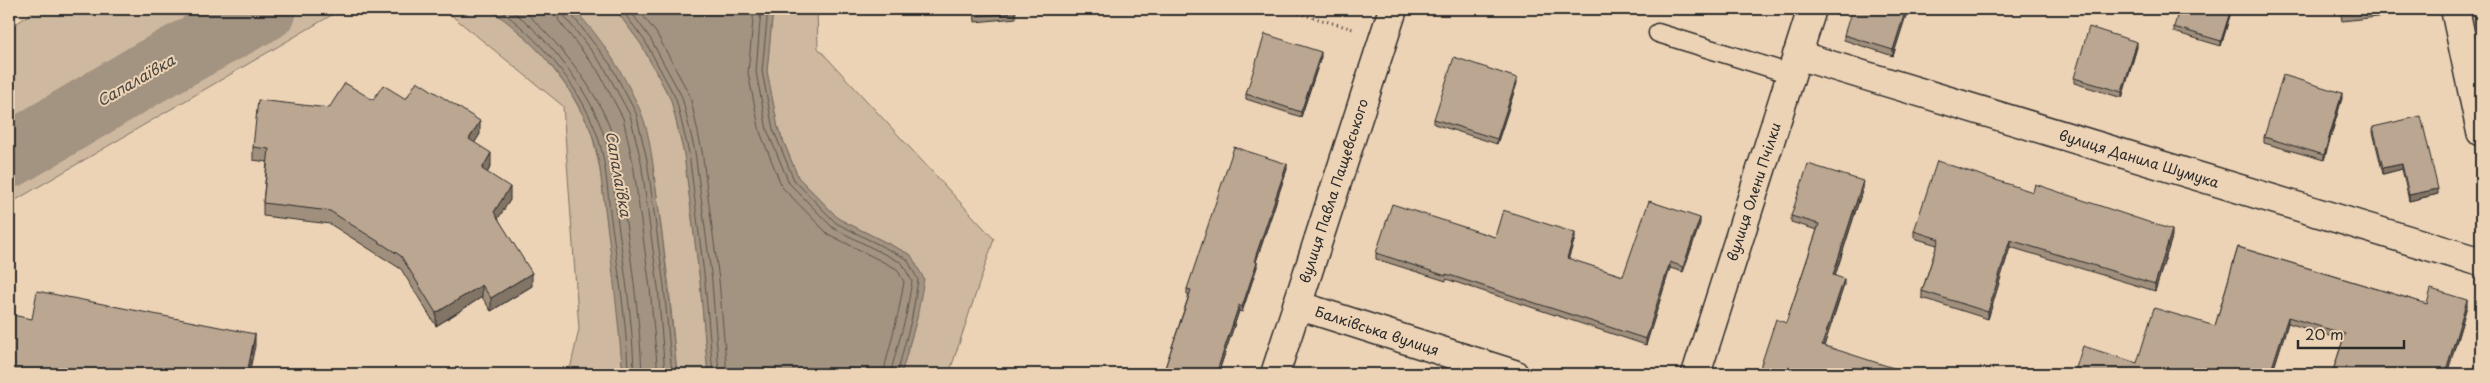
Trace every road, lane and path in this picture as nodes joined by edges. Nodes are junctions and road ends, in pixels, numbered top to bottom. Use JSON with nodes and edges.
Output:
{"nodes":[{"id":1,"x":1284,"y":9,"type":"edge"},
{"id":2,"x":1393,"y":9,"type":"edge"},
{"id":3,"x":1812,"y":9,"type":"edge"},
{"id":4,"x":2455,"y":9,"type":"edge"},
{"id":5,"x":1658,"y":33,"type":"dead end"},
{"id":6,"x":1384,"y":38,"type":"junction"},
{"id":7,"x":1794,"y":65,"type":"junction"},
{"id":8,"x":2481,"y":132,"type":"edge"},
{"id":9,"x":2481,"y":262,"type":"edge"},
{"id":10,"x":1297,"y":305,"type":"junction"},
{"id":11,"x":1275,"y":374,"type":"edge"},
{"id":12,"x":1514,"y":374,"type":"edge"},
{"id":13,"x":1696,"y":374,"type":"edge"}],
"edges":[{"from":1,"to":6,"type":"path"},
{"from":2,"to":6,"type":"street","name":"вулиця Павла Пащевського"},
{"from":3,"to":7,"type":"street","name":"вулиця Олени Пчілки"},
{"from":4,"to":8,"type":"street"},
{"from":5,"to":7,"type":"lane"},
{"from":6,"to":10,"type":"street","name":"вулиця Павла Пащевського"},
{"from":7,"to":9,"type":"street","name":"вулиця Данила Шумука"},
{"from":7,"to":13,"type":"street","name":"вулиця Олени Пчілки"},
{"from":10,"to":11,"type":"street","name":"вулиця Павла Пащевського"},
{"from":10,"to":12,"type":"street","name":"Балківська вулиця"}]}
